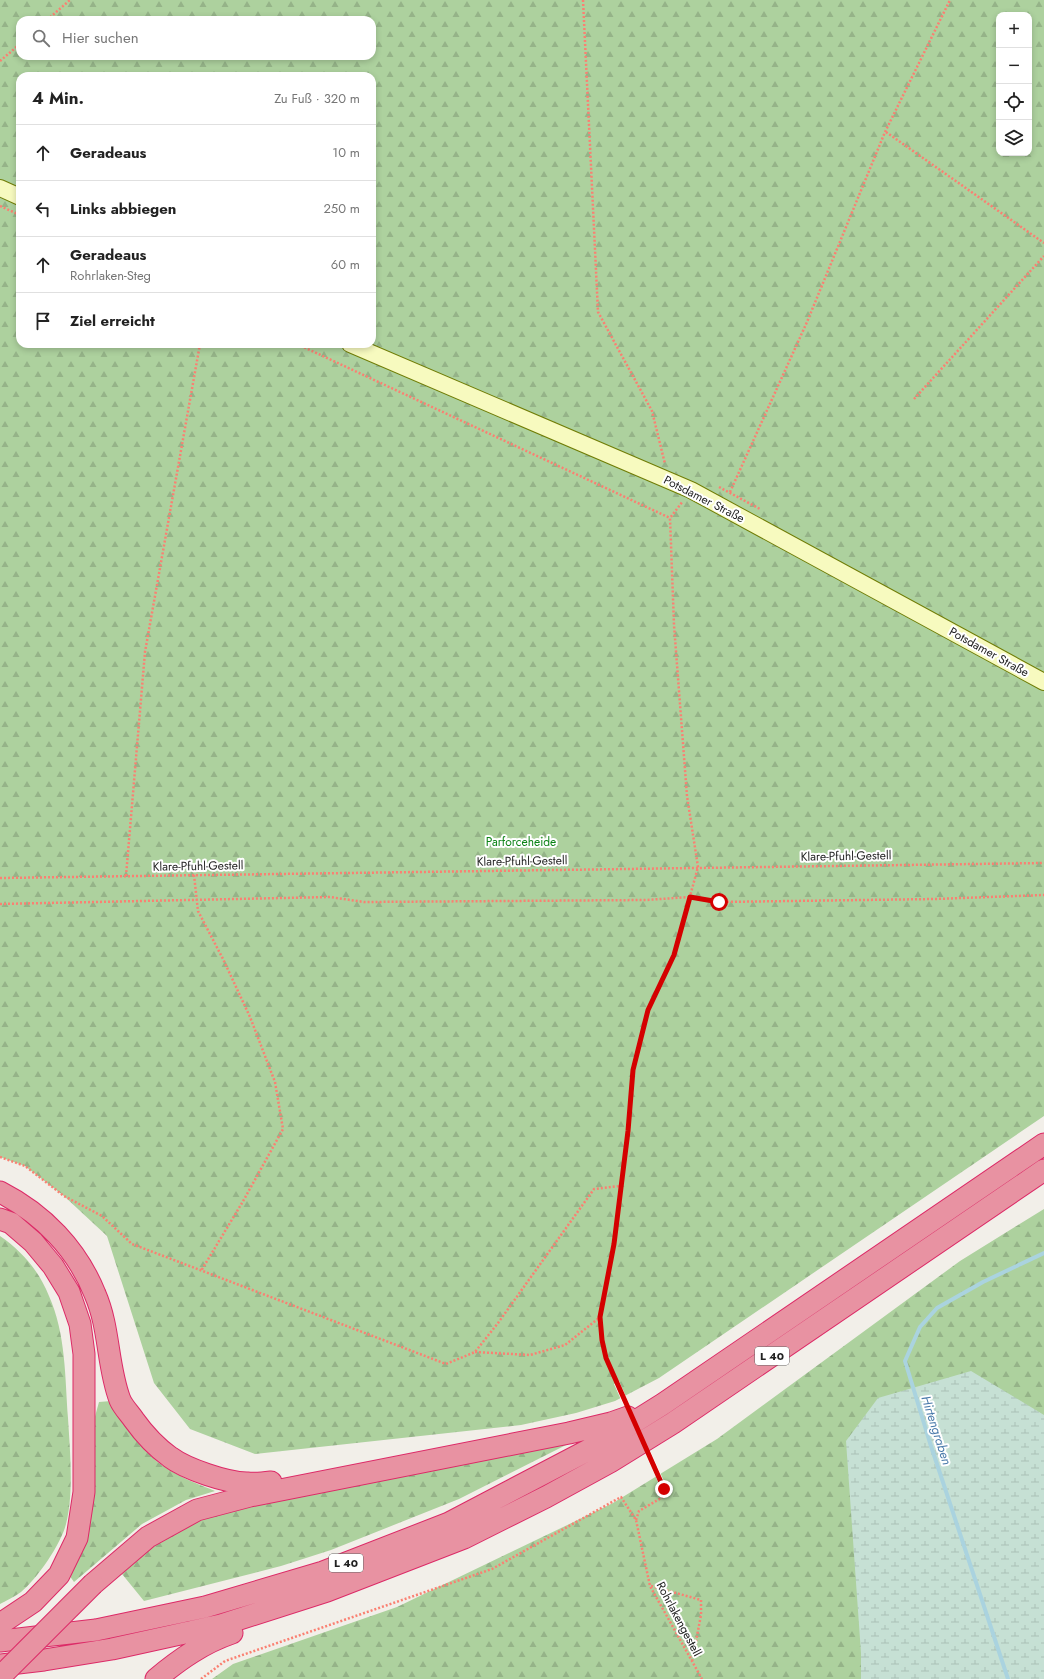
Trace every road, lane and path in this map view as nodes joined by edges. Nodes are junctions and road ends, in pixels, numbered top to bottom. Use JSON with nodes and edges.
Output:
{"nodes":[{"id":1,"x":70,"y":0,"type":"edge"},
{"id":2,"x":583,"y":0,"type":"edge"},
{"id":3,"x":950,"y":0,"type":"edge"},
{"id":4,"x":52,"y":16,"type":"edge"},
{"id":5,"x":16,"y":47,"type":"edge"},
{"id":6,"x":0,"y":61,"type":"edge"},
{"id":7,"x":886,"y":132,"type":"junction"},
{"id":8,"x":0,"y":188,"type":"edge"},
{"id":9,"x":16,"y":195,"type":"edge"},
{"id":10,"x":0,"y":206,"type":"edge"},
{"id":11,"x":16,"y":213,"type":"edge"},
{"id":12,"x":1044,"y":244,"type":"edge"},
{"id":13,"x":1044,"y":256,"type":"edge"},
{"id":14,"x":199,"y":348,"type":"edge"},
{"id":15,"x":306,"y":348,"type":"edge"},
{"id":16,"x":359,"y":348,"type":"edge"},
{"id":17,"x":914,"y":399,"type":"dead end"},
{"id":18,"x":670,"y":468,"type":"dead end"},
{"id":19,"x":692,"y":490,"type":"junction"},
{"id":20,"x":730,"y":492,"type":"dead end"},
{"id":21,"x":670,"y":518,"type":"junction"},
{"id":22,"x":1044,"y":682,"type":"edge"},
{"id":23,"x":1044,"y":863,"type":"edge"},
{"id":24,"x":698,"y":867,"type":"junction"},
{"id":25,"x":194,"y":875,"type":"junction"},
{"id":26,"x":126,"y":876,"type":"junction"},
{"id":27,"x":0,"y":878,"type":"edge"},
{"id":28,"x":1044,"y":895,"type":"edge"},
{"id":29,"x":690,"y":897,"type":"junction"},
{"id":30,"x":198,"y":900,"type":"junction"},
{"id":31,"x":0,"y":904,"type":"edge"},
{"id":32,"x":1044,"y":1144,"type":"edge"},
{"id":33,"x":0,"y":1157,"type":"edge"},
{"id":34,"x":1044,"y":1170,"type":"edge"},
{"id":35,"x":620,"y":1186,"type":"junction"},
{"id":36,"x":0,"y":1192,"type":"edge"},
{"id":37,"x":0,"y":1219,"type":"edge"},
{"id":38,"x":201,"y":1271,"type":"junction"},
{"id":39,"x":600,"y":1317,"type":"junction"},
{"id":40,"x":475,"y":1352,"type":"junction"},
{"id":41,"x":663,"y":1404,"type":"junction"},
{"id":42,"x":330,"y":1480,"type":"junction"},
{"id":43,"x":636,"y":1520,"type":"junction"},
{"id":44,"x":650,"y":1586,"type":"junction"},
{"id":45,"x":327,"y":1591,"type":"junction"},
{"id":46,"x":0,"y":1624,"type":"edge"},
{"id":47,"x":0,"y":1641,"type":"edge"},
{"id":48,"x":692,"y":1662,"type":"junction"},
{"id":49,"x":0,"y":1665,"type":"edge"},
{"id":50,"x":0,"y":1677,"type":"edge"},
{"id":51,"x":156,"y":1679,"type":"edge"},
{"id":52,"x":201,"y":1679,"type":"edge"},
{"id":53,"x":702,"y":1679,"type":"edge"}],
"edges":[{"from":1,"to":4,"type":"path"},
{"from":2,"to":18,"type":"path"},
{"from":3,"to":7,"type":"path"},
{"from":5,"to":6,"type":"path"},
{"from":7,"to":12,"type":"path"},
{"from":7,"to":20,"type":"path"},
{"from":8,"to":9,"type":"street"},
{"from":10,"to":11,"type":"path"},
{"from":13,"to":17,"type":"path"},
{"from":14,"to":26,"type":"path"},
{"from":15,"to":21,"type":"path"},
{"from":16,"to":19,"type":"street","name":"Potsdamer Straße"},
{"from":19,"to":21,"type":"path"},
{"from":19,"to":22,"type":"street","name":"Potsdamer Straße"},
{"from":21,"to":24,"type":"path"},
{"from":23,"to":24,"type":"path","name":"Klare-Pfuhl-Gestell"},
{"from":24,"to":25,"type":"path","name":"Klare-Pfuhl-Gestell"},
{"from":24,"to":29,"type":"path"},
{"from":25,"to":26,"type":"path","name":"Klare-Pfuhl-Gestell"},
{"from":25,"to":30,"type":"path"},
{"from":26,"to":27,"type":"path","name":"Klare-Pfuhl-Gestell"},
{"from":28,"to":29,"type":"path"},
{"from":29,"to":30,"type":"path"},
{"from":29,"to":35,"type":"path"},
{"from":30,"to":31,"type":"path"},
{"from":30,"to":38,"type":"path"},
{"from":32,"to":41,"type":"highway","number":"L 40"},
{"from":33,"to":38,"type":"path"},
{"from":34,"to":45,"type":"highway","number":"L 40"},
{"from":35,"to":39,"type":"path"},
{"from":35,"to":40,"type":"path"},
{"from":36,"to":42,"type":"highway"},
{"from":37,"to":46,"type":"highway"},
{"from":38,"to":40,"type":"path"},
{"from":39,"to":40,"type":"path"},
{"from":39,"to":43,"type":"path","bridge":true},
{"from":41,"to":42,"type":"highway"},
{"from":41,"to":47,"type":"highway","number":"L 40"},
{"from":42,"to":50,"type":"highway","bridge":true},
{"from":43,"to":44,"type":"path","name":"Rohrlakengestell"},
{"from":43,"to":52,"type":"path"},
{"from":44,"to":48,"type":"path","name":"Rohrlakengestell"},
{"from":44,"to":48,"type":"path"},
{"from":45,"to":49,"type":"highway","number":"L 40"},
{"from":45,"to":51,"type":"highway"},
{"from":48,"to":53,"type":"path","name":"Rohrlakengestell"}]}
